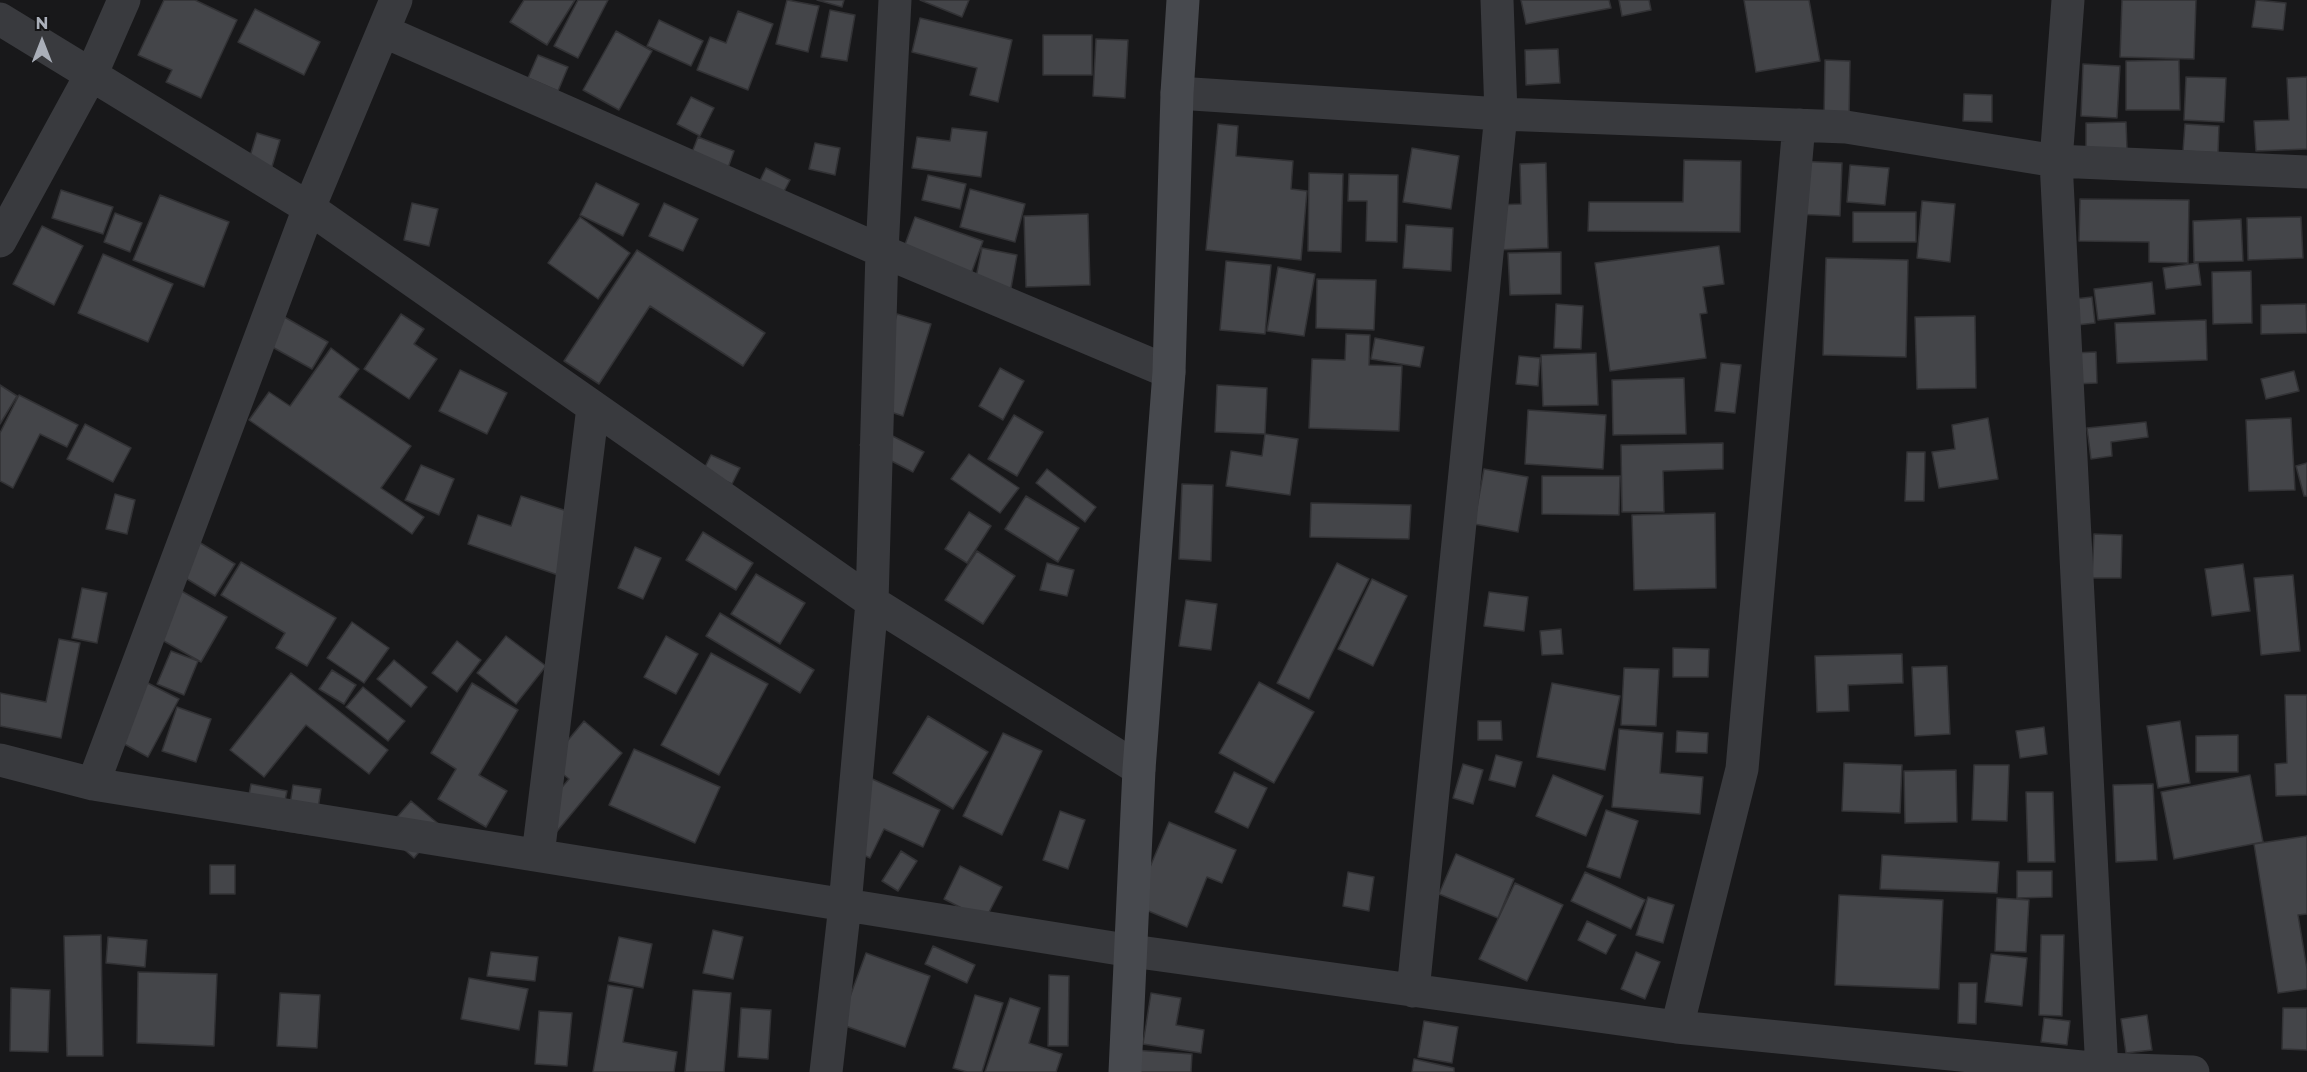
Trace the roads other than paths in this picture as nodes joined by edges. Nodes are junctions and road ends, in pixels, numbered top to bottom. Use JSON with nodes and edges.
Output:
{"nodes":[{"id":1,"x":124,"y":0,"type":"edge"},
{"id":2,"x":396,"y":0,"type":"edge"},
{"id":3,"x":895,"y":0,"type":"edge"},
{"id":4,"x":1184,"y":0,"type":"edge"},
{"id":5,"x":1497,"y":0,"type":"edge"},
{"id":6,"x":2068,"y":0,"type":"edge"},
{"id":7,"x":0,"y":19,"type":"edge"},
{"id":8,"x":383,"y":31,"type":"junction"},
{"id":9,"x":92,"y":73,"type":"junction"},
{"id":10,"x":1177,"y":93,"type":"junction"},
{"id":11,"x":1501,"y":114,"type":"junction"},
{"id":12,"x":1799,"y":125,"type":"junction"},
{"id":13,"x":2056,"y":161,"type":"junction"},
{"id":14,"x":2307,"y":172,"type":"edge"},
{"id":15,"x":309,"y":208,"type":"junction"},
{"id":16,"x":0,"y":241,"type":"edge"},
{"id":17,"x":882,"y":251,"type":"junction"},
{"id":18,"x":1169,"y":372,"type":"junction"},
{"id":19,"x":592,"y":407,"type":"junction"},
{"id":20,"x":872,"y":602,"type":"junction"},
{"id":21,"x":0,"y":760,"type":"edge"},
{"id":22,"x":1139,"y":769,"type":"junction"},
{"id":23,"x":93,"y":784,"type":"junction"},
{"id":24,"x":537,"y":855,"type":"junction"},
{"id":25,"x":845,"y":905,"type":"junction"},
{"id":26,"x":1132,"y":951,"type":"junction"},
{"id":27,"x":1413,"y":991,"type":"junction"},
{"id":28,"x":1677,"y":1027,"type":"junction"},
{"id":29,"x":2102,"y":1070,"type":"edge"},
{"id":30,"x":826,"y":1072,"type":"edge"},
{"id":31,"x":1125,"y":1072,"type":"edge"},
{"id":32,"x":2193,"y":1072,"type":"edge"}],
"edges":[{"from":1,"to":9,"type":"street"},
{"from":2,"to":8,"type":"street"},
{"from":3,"to":17,"type":"street"},
{"from":4,"to":10,"type":"street"},
{"from":5,"to":11,"type":"street"},
{"from":6,"to":13,"type":"street"},
{"from":7,"to":9,"type":"street"},
{"from":8,"to":15,"type":"street"},
{"from":8,"to":17,"type":"street"},
{"from":9,"to":15,"type":"street"},
{"from":9,"to":16,"type":"street"},
{"from":10,"to":11,"type":"street"},
{"from":10,"to":18,"type":"street"},
{"from":11,"to":12,"type":"street"},
{"from":11,"to":27,"type":"street"},
{"from":12,"to":13,"type":"street"},
{"from":12,"to":28,"type":"street"},
{"from":13,"to":14,"type":"street"},
{"from":13,"to":29,"type":"street"},
{"from":15,"to":19,"type":"street"},
{"from":15,"to":23,"type":"street"},
{"from":17,"to":18,"type":"street"},
{"from":17,"to":20,"type":"street"},
{"from":18,"to":22,"type":"street"},
{"from":19,"to":20,"type":"street"},
{"from":19,"to":24,"type":"street"},
{"from":20,"to":22,"type":"street"},
{"from":20,"to":25,"type":"street"},
{"from":21,"to":23,"type":"street"},
{"from":22,"to":26,"type":"street"},
{"from":23,"to":24,"type":"street"},
{"from":24,"to":25,"type":"street"},
{"from":25,"to":26,"type":"street"},
{"from":25,"to":30,"type":"street"},
{"from":26,"to":27,"type":"street"},
{"from":26,"to":31,"type":"street"},
{"from":27,"to":28,"type":"street"},
{"from":28,"to":29,"type":"street"},
{"from":29,"to":32,"type":"street"}]}
